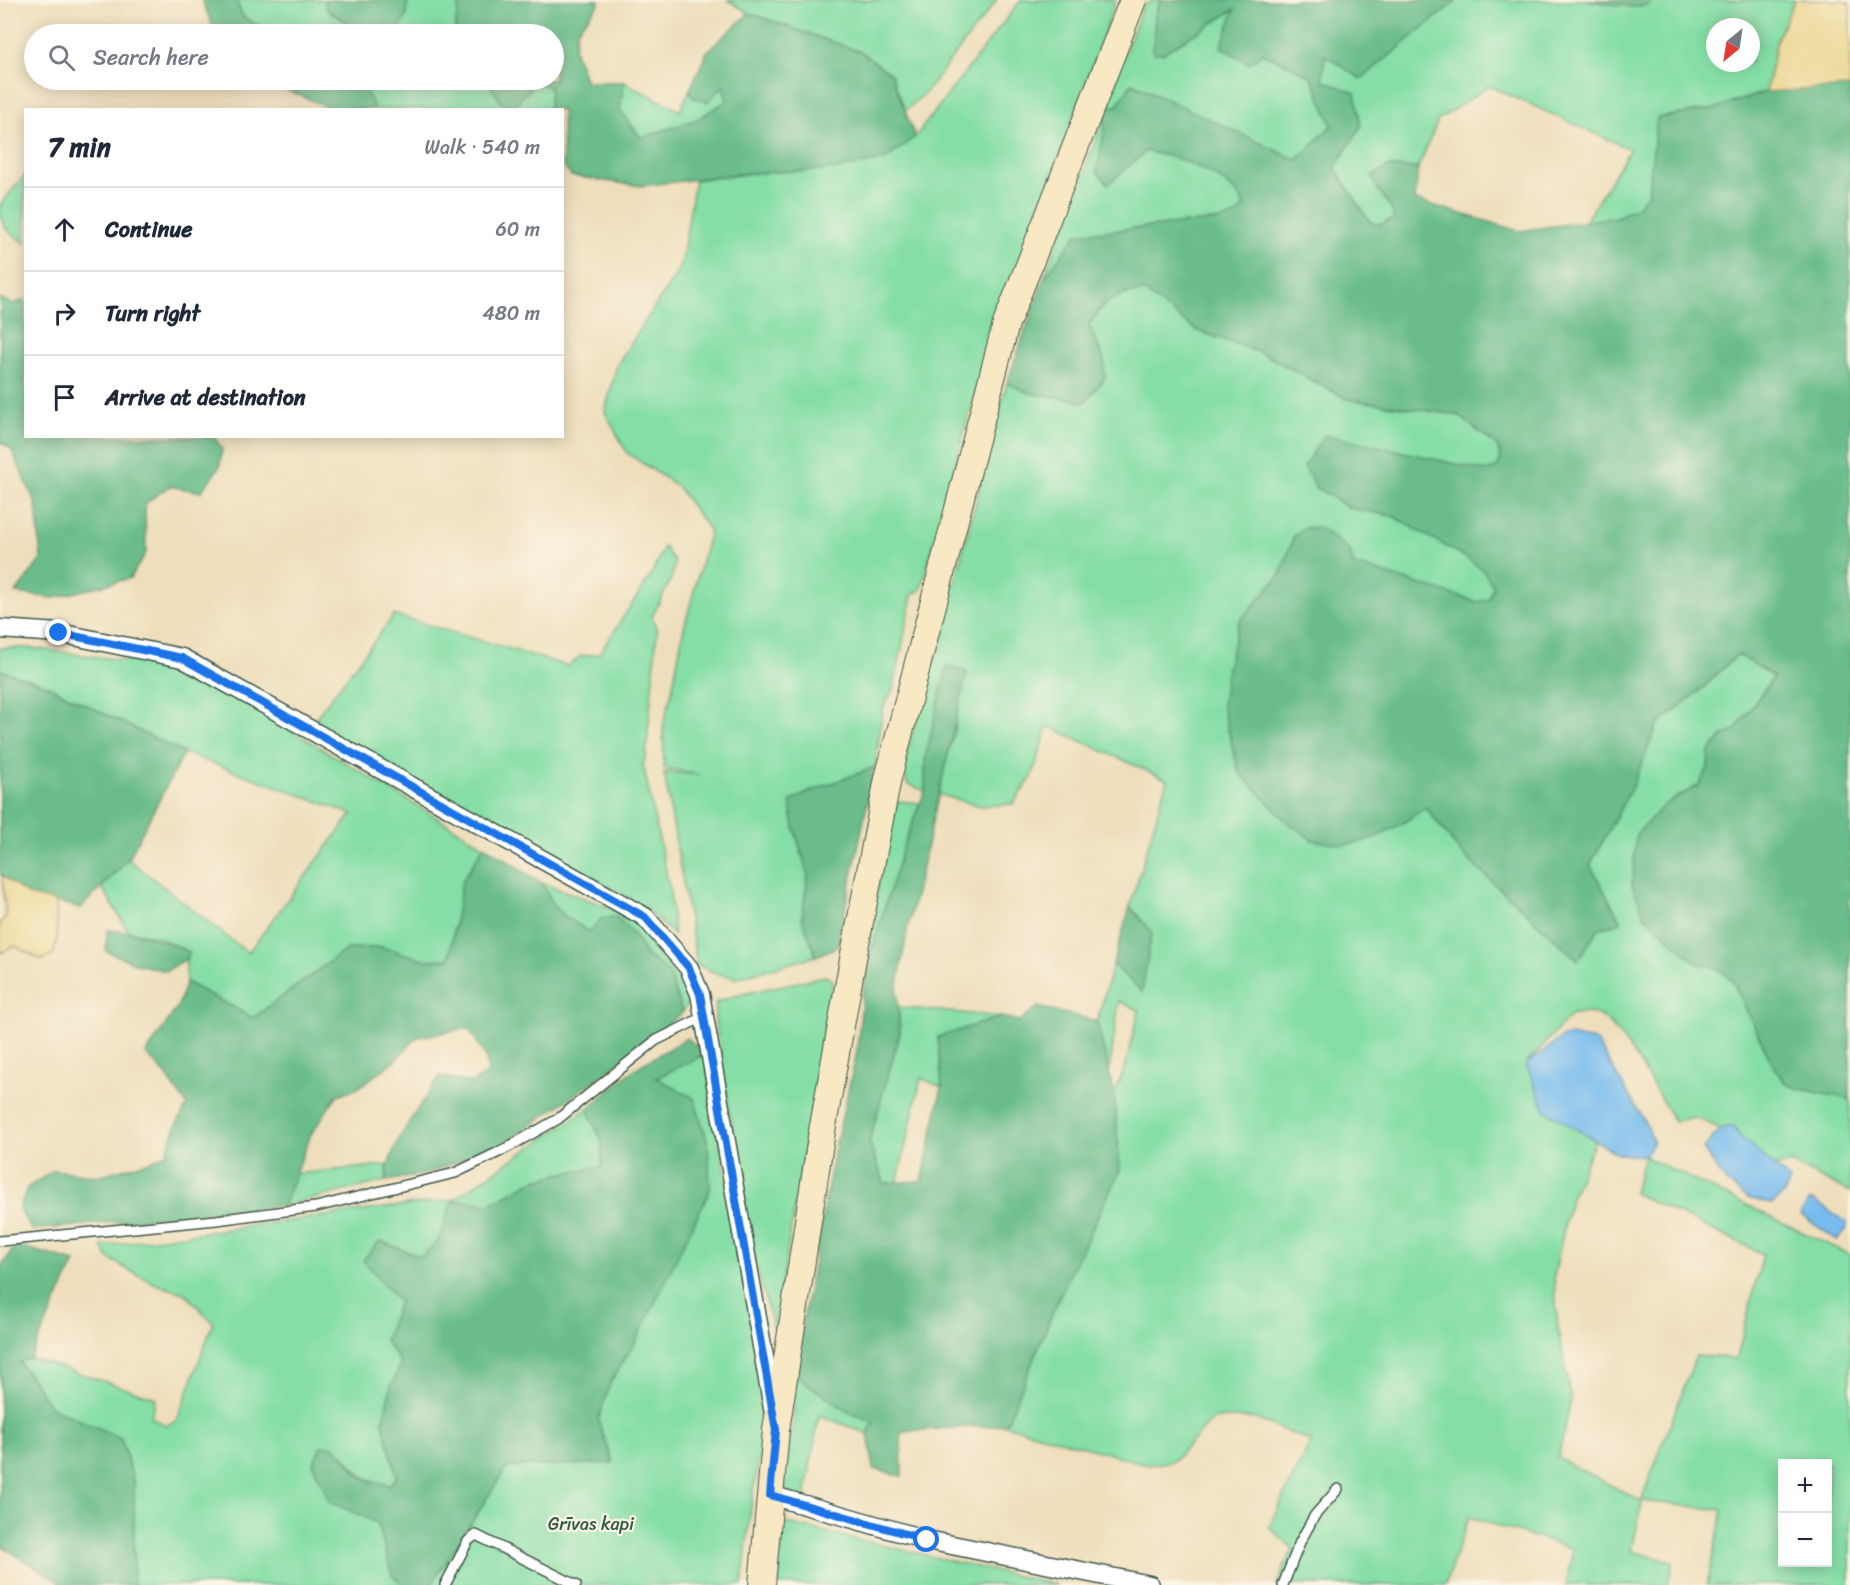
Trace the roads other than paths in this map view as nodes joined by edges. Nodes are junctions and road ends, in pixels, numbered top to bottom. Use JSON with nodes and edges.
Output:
{"nodes":[{"id":1,"x":1132,"y":0,"type":"edge"},
{"id":2,"x":0,"y":629,"type":"edge"},
{"id":3,"x":703,"y":1017,"type":"junction"},
{"id":4,"x":0,"y":1240,"type":"edge"},
{"id":5,"x":776,"y":1430,"type":"junction"},
{"id":6,"x":1338,"y":1489,"type":"dead end"},
{"id":7,"x":769,"y":1502,"type":"junction"},
{"id":8,"x":445,"y":1585,"type":"edge"},
{"id":9,"x":576,"y":1585,"type":"edge"},
{"id":10,"x":762,"y":1585,"type":"edge"},
{"id":11,"x":1150,"y":1585,"type":"edge"},
{"id":12,"x":1283,"y":1585,"type":"edge"}],
"edges":[{"from":1,"to":5,"type":"main road"},
{"from":2,"to":3,"type":"street"},
{"from":3,"to":4,"type":"lane"},
{"from":3,"to":5,"type":"street"},
{"from":5,"to":7,"type":"main road"},
{"from":6,"to":12,"type":"lane"},
{"from":7,"to":10,"type":"main road"},
{"from":7,"to":11,"type":"street"},
{"from":8,"to":9,"type":"lane"}]}
